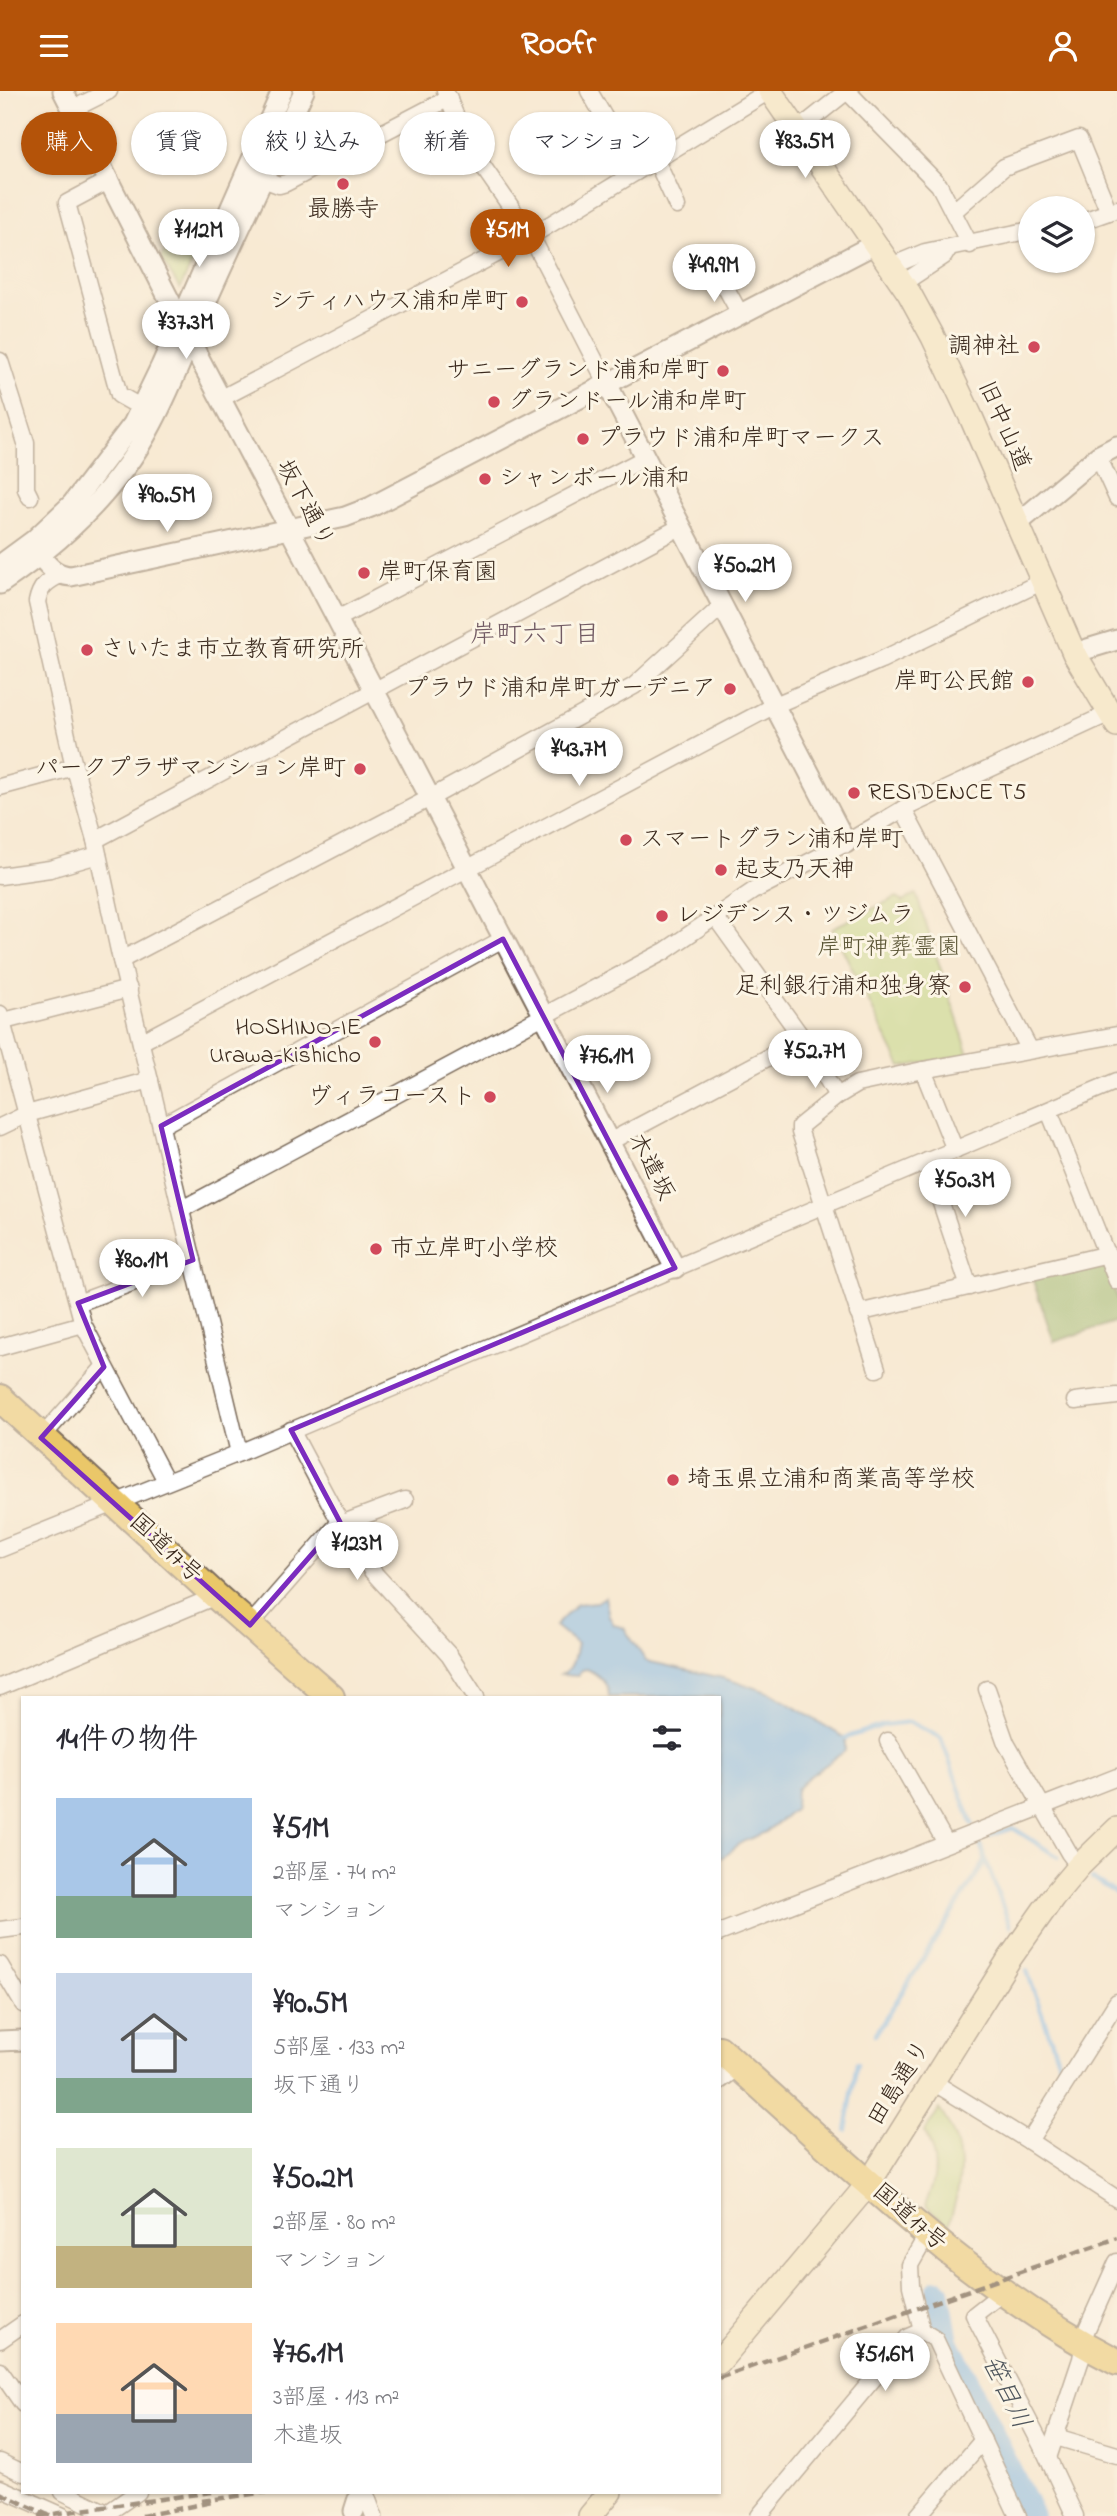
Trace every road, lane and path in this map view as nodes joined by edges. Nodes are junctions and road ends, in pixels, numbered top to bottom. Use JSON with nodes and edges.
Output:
{"nodes":[{"id":1,"x":63,"y":91,"type":"edge"},
{"id":2,"x":109,"y":91,"type":"edge"},
{"id":3,"x":282,"y":91,"type":"edge"},
{"id":4,"x":304,"y":91,"type":"edge"},
{"id":5,"x":589,"y":91,"type":"edge"},
{"id":6,"x":769,"y":91,"type":"edge"},
{"id":7,"x":847,"y":91,"type":"edge"},
{"id":8,"x":447,"y":95,"type":"edge"},
{"id":9,"x":73,"y":109,"type":"junction"},
{"id":10,"x":601,"y":112,"type":"edge"},
{"id":11,"x":798,"y":129,"type":"junction"},
{"id":12,"x":676,"y":148,"type":"edge"},
{"id":13,"x":631,"y":175,"type":"edge"},
{"id":14,"x":663,"y":175,"type":"edge"},
{"id":15,"x":263,"y":179,"type":"junction"},
{"id":16,"x":110,"y":180,"type":"junction"},
{"id":17,"x":677,"y":205,"type":"dead end"},
{"id":18,"x":1113,"y":210,"type":"edge"},
{"id":19,"x":953,"y":212,"type":"junction"},
{"id":20,"x":1095,"y":217,"type":"edge"},
{"id":21,"x":1018,"y":232,"type":"edge"},
{"id":22,"x":531,"y":236,"type":"junction"},
{"id":23,"x":875,"y":244,"type":"junction"},
{"id":24,"x":970,"y":245,"type":"junction"},
{"id":25,"x":897,"y":275,"type":"junction"},
{"id":26,"x":720,"y":277,"type":"dead end"},
{"id":27,"x":740,"y":314,"type":"junction"},
{"id":28,"x":185,"y":331,"type":"junction"},
{"id":29,"x":0,"y":361,"type":"edge"},
{"id":30,"x":607,"y":384,"type":"junction"},
{"id":31,"x":220,"y":399,"type":"junction"},
{"id":32,"x":142,"y":408,"type":"junction"},
{"id":33,"x":1117,"y":446,"type":"edge"},
{"id":34,"x":1098,"y":456,"type":"junction"},
{"id":35,"x":645,"y":458,"type":"junction"},
{"id":36,"x":30,"y":497,"type":"dead end"},
{"id":37,"x":1117,"y":498,"type":"edge"},
{"id":38,"x":1017,"y":524,"type":"junction"},
{"id":39,"x":682,"y":526,"type":"junction"},
{"id":40,"x":289,"y":528,"type":"junction"},
{"id":41,"x":40,"y":556,"type":"junction"},
{"id":42,"x":0,"y":565,"type":"edge"},
{"id":43,"x":60,"y":575,"type":"junction"},
{"id":44,"x":1041,"y":582,"type":"junction"},
{"id":45,"x":0,"y":584,"type":"edge"},
{"id":46,"x":723,"y":605,"type":"junction"},
{"id":47,"x":337,"y":619,"type":"junction"},
{"id":48,"x":1117,"y":640,"type":"edge"},
{"id":49,"x":1074,"y":653,"type":"junction"},
{"id":50,"x":375,"y":692,"type":"junction"},
{"id":51,"x":775,"y":705,"type":"junction"},
{"id":52,"x":1113,"y":719,"type":"edge"},
{"id":53,"x":74,"y":767,"type":"junction"},
{"id":54,"x":0,"y":787,"type":"edge"},
{"id":55,"x":429,"y":798,"type":"junction"},
{"id":56,"x":903,"y":809,"type":"junction"},
{"id":57,"x":846,"y":843,"type":"junction"},
{"id":58,"x":97,"y":848,"type":"junction"},
{"id":59,"x":466,"y":868,"type":"junction"},
{"id":60,"x":0,"y":876,"type":"edge"},
{"id":61,"x":716,"y":918,"type":"junction"},
{"id":62,"x":503,"y":940,"type":"junction"},
{"id":63,"x":121,"y":960,"type":"junction"},
{"id":64,"x":129,"y":989,"type":"junction"},
{"id":65,"x":543,"y":1016,"type":"junction"},
{"id":66,"x":1,"y":1019,"type":"edge"},
{"id":67,"x":1117,"y":1035,"type":"edge"},
{"id":68,"x":803,"y":1039,"type":"junction"},
{"id":69,"x":141,"y":1042,"type":"junction"},
{"id":70,"x":1030,"y":1050,"type":"junction"},
{"id":71,"x":923,"y":1070,"type":"junction"},
{"id":72,"x":150,"y":1080,"type":"junction"},
{"id":73,"x":1117,"y":1081,"type":"edge"},
{"id":74,"x":837,"y":1096,"type":"junction"},
{"id":75,"x":1049,"y":1111,"type":"junction"},
{"id":76,"x":27,"y":1114,"type":"junction"},
{"id":77,"x":162,"y":1126,"type":"junction"},
{"id":78,"x":0,"y":1127,"type":"edge"},
{"id":79,"x":609,"y":1142,"type":"junction"},
{"id":80,"x":955,"y":1150,"type":"junction"},
{"id":81,"x":927,"y":1161,"type":"junction"},
{"id":82,"x":822,"y":1205,"type":"junction"},
{"id":83,"x":182,"y":1209,"type":"junction"},
{"id":84,"x":1108,"y":1254,"type":"junction"},
{"id":85,"x":193,"y":1260,"type":"junction"},
{"id":86,"x":675,"y":1268,"type":"junction"},
{"id":87,"x":1117,"y":1280,"type":"edge"},
{"id":88,"x":969,"y":1287,"type":"junction"},
{"id":89,"x":78,"y":1303,"type":"junction"},
{"id":90,"x":858,"y":1313,"type":"junction"},
{"id":91,"x":83,"y":1324,"type":"junction"},
{"id":92,"x":0,"y":1347,"type":"edge"},
{"id":93,"x":104,"y":1367,"type":"junction"},
{"id":94,"x":877,"y":1369,"type":"dead end"},
{"id":95,"x":1117,"y":1397,"type":"edge"},
{"id":96,"x":0,"y":1398,"type":"edge"},
{"id":97,"x":1075,"y":1401,"type":"dead end"},
{"id":98,"x":291,"y":1430,"type":"junction"},
{"id":99,"x":41,"y":1438,"type":"junction"},
{"id":100,"x":239,"y":1453,"type":"junction"},
{"id":101,"x":166,"y":1482,"type":"junction"},
{"id":102,"x":405,"y":1500,"type":"dead end"},
{"id":103,"x":115,"y":1503,"type":"junction"},
{"id":104,"x":341,"y":1523,"type":"junction"},
{"id":105,"x":0,"y":1549,"type":"edge"},
{"id":106,"x":216,"y":1596,"type":"junction"},
{"id":107,"x":250,"y":1625,"type":"junction"},
{"id":108,"x":3,"y":1679,"type":"edge"},
{"id":109,"x":986,"y":1689,"type":"dead end"},
{"id":110,"x":330,"y":1696,"type":"edge"},
{"id":111,"x":474,"y":1696,"type":"edge"},
{"id":112,"x":888,"y":1741,"type":"dead end"},
{"id":113,"x":1117,"y":1777,"type":"edge"},
{"id":114,"x":1043,"y":1806,"type":"junction"},
{"id":115,"x":1117,"y":1829,"type":"edge"},
{"id":116,"x":946,"y":1843,"type":"junction"},
{"id":117,"x":1079,"y":1866,"type":"junction"},
{"id":118,"x":21,"y":1927,"type":"edge"},
{"id":119,"x":0,"y":1930,"type":"edge"},
{"id":120,"x":721,"y":1932,"type":"edge"},
{"id":121,"x":0,"y":1965,"type":"edge"},
{"id":122,"x":21,"y":2001,"type":"edge"},
{"id":123,"x":1117,"y":2001,"type":"edge"},
{"id":124,"x":21,"y":2040,"type":"edge"},
{"id":125,"x":0,"y":2041,"type":"edge"},
{"id":126,"x":725,"y":2064,"type":"edge"},
{"id":127,"x":933,"y":2083,"type":"junction"},
{"id":128,"x":1029,"y":2141,"type":"junction"},
{"id":129,"x":869,"y":2183,"type":"junction"},
{"id":130,"x":1117,"y":2199,"type":"edge"},
{"id":131,"x":928,"y":2235,"type":"junction"},
{"id":132,"x":1117,"y":2262,"type":"edge"},
{"id":133,"x":1002,"y":2293,"type":"junction"},
{"id":134,"x":21,"y":2325,"type":"edge"},
{"id":135,"x":922,"y":2331,"type":"junction"},
{"id":136,"x":0,"y":2340,"type":"edge"},
{"id":137,"x":1083,"y":2345,"type":"junction"},
{"id":138,"x":721,"y":2360,"type":"edge"},
{"id":139,"x":1117,"y":2362,"type":"edge"},
{"id":140,"x":0,"y":2371,"type":"edge"},
{"id":141,"x":21,"y":2401,"type":"edge"},
{"id":142,"x":1056,"y":2437,"type":"junction"},
{"id":143,"x":983,"y":2439,"type":"junction"},
{"id":144,"x":1117,"y":2455,"type":"edge"},
{"id":145,"x":1048,"y":2458,"type":"junction"},
{"id":146,"x":0,"y":2462,"type":"edge"},
{"id":147,"x":21,"y":2472,"type":"edge"},
{"id":148,"x":0,"y":2488,"type":"edge"},
{"id":149,"x":67,"y":2494,"type":"edge"},
{"id":150,"x":85,"y":2494,"type":"edge"},
{"id":151,"x":134,"y":2494,"type":"edge"},
{"id":152,"x":362,"y":2494,"type":"edge"},
{"id":153,"x":364,"y":2494,"type":"edge"},
{"id":154,"x":608,"y":2494,"type":"edge"},
{"id":155,"x":101,"y":2512,"type":"edge"},
{"id":156,"x":351,"y":2513,"type":"edge"},
{"id":157,"x":62,"y":2516,"type":"edge"},
{"id":158,"x":374,"y":2516,"type":"edge"},
{"id":159,"x":590,"y":2516,"type":"edge"},
{"id":160,"x":758,"y":2516,"type":"edge"},
{"id":161,"x":918,"y":2516,"type":"edge"},
{"id":162,"x":1018,"y":2516,"type":"edge"},
{"id":163,"x":1075,"y":2516,"type":"edge"}],
"edges":[{"from":1,"to":9,"type":"street","name":"坂下通り"},
{"from":2,"to":9,"type":"street"},
{"from":3,"to":28,"type":"street"},
{"from":4,"to":15,"type":"street"},
{"from":5,"to":10,"type":"street"},
{"from":6,"to":11,"type":"main road","name":"旧中山道"},
{"from":6,"to":12,"type":"street"},
{"from":7,"to":11,"type":"street"},
{"from":7,"to":19,"type":"street"},
{"from":8,"to":15,"type":"street"},
{"from":8,"to":22,"type":"street"},
{"from":9,"to":16,"type":"street","name":"坂下通り"},
{"from":11,"to":23,"type":"main road","name":"旧中山道"},
{"from":13,"to":22,"type":"street"},
{"from":14,"to":17,"type":"street"},
{"from":15,"to":28,"type":"street"},
{"from":16,"to":28,"type":"street","name":"坂下通り"},
{"from":16,"to":32,"type":"street"},
{"from":18,"to":19,"type":"street"},
{"from":18,"to":20,"type":"street"},
{"from":19,"to":24,"type":"street"},
{"from":21,"to":24,"type":"street"},
{"from":22,"to":30,"type":"street"},
{"from":22,"to":31,"type":"street"},
{"from":23,"to":25,"type":"main road","name":"旧中山道"},
{"from":23,"to":27,"type":"street"},
{"from":24,"to":25,"type":"street"},
{"from":25,"to":38,"type":"main road","name":"旧中山道"},
{"from":26,"to":27,"type":"street"},
{"from":27,"to":30,"type":"street"},
{"from":28,"to":31,"type":"street","name":"坂下通り"},
{"from":28,"to":32,"type":"street"},
{"from":28,"to":41,"type":"street"},
{"from":29,"to":36,"type":"street"},
{"from":30,"to":35,"type":"street"},
{"from":30,"to":40,"type":"street"},
{"from":31,"to":40,"type":"street","name":"坂下通り"},
{"from":32,"to":42,"type":"street"},
{"from":33,"to":34,"type":"street"},
{"from":34,"to":37,"type":"street"},
{"from":34,"to":38,"type":"street"},
{"from":35,"to":39,"type":"street"},
{"from":35,"to":47,"type":"street"},
{"from":38,"to":44,"type":"main road","name":"旧中山道"},
{"from":39,"to":46,"type":"street"},
{"from":39,"to":50,"type":"street"},
{"from":40,"to":43,"type":"street"},
{"from":40,"to":47,"type":"street","name":"坂下通り"},
{"from":41,"to":43,"type":"street"},
{"from":41,"to":45,"type":"street"},
{"from":43,"to":53,"type":"street"},
{"from":44,"to":49,"type":"main road","name":"旧中山道"},
{"from":44,"to":51,"type":"street"},
{"from":46,"to":51,"type":"street"},
{"from":46,"to":55,"type":"street"},
{"from":47,"to":50,"type":"street","name":"坂下通り"},
{"from":48,"to":49,"type":"street"},
{"from":49,"to":52,"type":"main road","name":"旧中山道"},
{"from":50,"to":55,"type":"street","name":"坂下通り"},
{"from":50,"to":58,"type":"street"},
{"from":51,"to":57,"type":"street"},
{"from":51,"to":59,"type":"street"},
{"from":52,"to":56,"type":"street"},
{"from":53,"to":54,"type":"street"},
{"from":53,"to":58,"type":"street"},
{"from":55,"to":59,"type":"street","name":"坂下通り"},
{"from":55,"to":63,"type":"street"},
{"from":56,"to":57,"type":"street"},
{"from":56,"to":70,"type":"street"},
{"from":57,"to":61,"type":"street"},
{"from":58,"to":60,"type":"street"},
{"from":58,"to":63,"type":"street"},
{"from":59,"to":62,"type":"street","name":"坂下通り"},
{"from":59,"to":69,"type":"street"},
{"from":61,"to":65,"type":"street"},
{"from":61,"to":68,"type":"street"},
{"from":62,"to":65,"type":"street","name":"木遣坂"},
{"from":62,"to":77,"type":"street"},
{"from":63,"to":64,"type":"street"},
{"from":64,"to":66,"type":"street"},
{"from":64,"to":69,"type":"street"},
{"from":65,"to":79,"type":"street","name":"木遣坂"},
{"from":65,"to":83,"type":"street"},
{"from":66,"to":76,"type":"street"},
{"from":67,"to":70,"type":"street"},
{"from":68,"to":74,"type":"street"},
{"from":68,"to":79,"type":"street"},
{"from":69,"to":72,"type":"street"},
{"from":70,"to":71,"type":"street"},
{"from":71,"to":74,"type":"street"},
{"from":71,"to":80,"type":"street"},
{"from":72,"to":76,"type":"street"},
{"from":72,"to":77,"type":"street"},
{"from":73,"to":75,"type":"street"},
{"from":74,"to":82,"type":"street"},
{"from":75,"to":80,"type":"street"},
{"from":75,"to":84,"type":"street"},
{"from":76,"to":78,"type":"street"},
{"from":76,"to":89,"type":"street"},
{"from":77,"to":83,"type":"street"},
{"from":79,"to":86,"type":"street","name":"木遣坂"},
{"from":80,"to":81,"type":"street"},
{"from":81,"to":82,"type":"street"},
{"from":81,"to":88,"type":"street"},
{"from":82,"to":86,"type":"street"},
{"from":82,"to":90,"type":"street"},
{"from":83,"to":85,"type":"street"},
{"from":84,"to":87,"type":"street"},
{"from":84,"to":88,"type":"street"},
{"from":85,"to":89,"type":"street"},
{"from":85,"to":100,"type":"street"},
{"from":86,"to":98,"type":"street"},
{"from":88,"to":90,"type":"street"},
{"from":89,"to":91,"type":"street"},
{"from":90,"to":94,"type":"street"},
{"from":91,"to":92,"type":"street"},
{"from":91,"to":93,"type":"street"},
{"from":93,"to":99,"type":"street"},
{"from":93,"to":101,"type":"street"},
{"from":95,"to":97,"type":"street"},
{"from":96,"to":99,"type":"highway","name":"国道17号"},
{"from":98,"to":100,"type":"street"},
{"from":98,"to":104,"type":"street"},
{"from":99,"to":103,"type":"highway","name":"国道17号"},
{"from":100,"to":101,"type":"street"},
{"from":101,"to":103,"type":"street"},
{"from":102,"to":104,"type":"street"},
{"from":103,"to":105,"type":"street"},
{"from":103,"to":106,"type":"highway","name":"国道17号"},
{"from":104,"to":107,"type":"street"},
{"from":104,"to":111,"type":"street"},
{"from":106,"to":107,"type":"highway","name":"国道17号"},
{"from":106,"to":108,"type":"street"},
{"from":107,"to":110,"type":"highway","name":"国道17号"},
{"from":109,"to":114,"type":"street"},
{"from":112,"to":116,"type":"street"},
{"from":113,"to":114,"type":"street"},
{"from":114,"to":116,"type":"street"},
{"from":114,"to":117,"type":"street"},
{"from":115,"to":117,"type":"main road","name":"田島通り"},
{"from":116,"to":120,"type":"street"},
{"from":117,"to":127,"type":"main road","name":"田島通り"},
{"from":118,"to":119,"type":"street"},
{"from":121,"to":122,"type":"street"},
{"from":123,"to":128,"type":"street"},
{"from":124,"to":125,"type":"street"},
{"from":126,"to":129,"type":"highway","name":"国道17号"},
{"from":127,"to":128,"type":"street"},
{"from":127,"to":129,"type":"main road","name":"田島通り"},
{"from":128,"to":130,"type":"street"},
{"from":129,"to":131,"type":"highway","name":"国道17号"},
{"from":129,"to":138,"type":"main road","name":"田島通り"},
{"from":131,"to":133,"type":"highway","name":"国道17号"},
{"from":131,"to":135,"type":"street"},
{"from":132,"to":137,"type":"street"},
{"from":133,"to":137,"type":"highway","name":"国道17号"},
{"from":133,"to":145,"type":"street"},
{"from":134,"to":136,"type":"street"},
{"from":135,"to":143,"type":"street"},
{"from":135,"to":160,"type":"street"},
{"from":137,"to":139,"type":"highway","name":"国道17号"},
{"from":137,"to":142,"type":"street"},
{"from":140,"to":141,"type":"street"},
{"from":142,"to":144,"type":"street"},
{"from":142,"to":145,"type":"street"},
{"from":143,"to":161,"type":"street"},
{"from":143,"to":162,"type":"street"},
{"from":145,"to":163,"type":"street"},
{"from":146,"to":147,"type":"street"},
{"from":148,"to":157,"type":"street"},
{"from":149,"to":155,"type":"street"},
{"from":150,"to":155,"type":"street"},
{"from":151,"to":155,"type":"street"},
{"from":152,"to":156,"type":"street"},
{"from":153,"to":158,"type":"street"},
{"from":154,"to":159,"type":"main road"}]}
